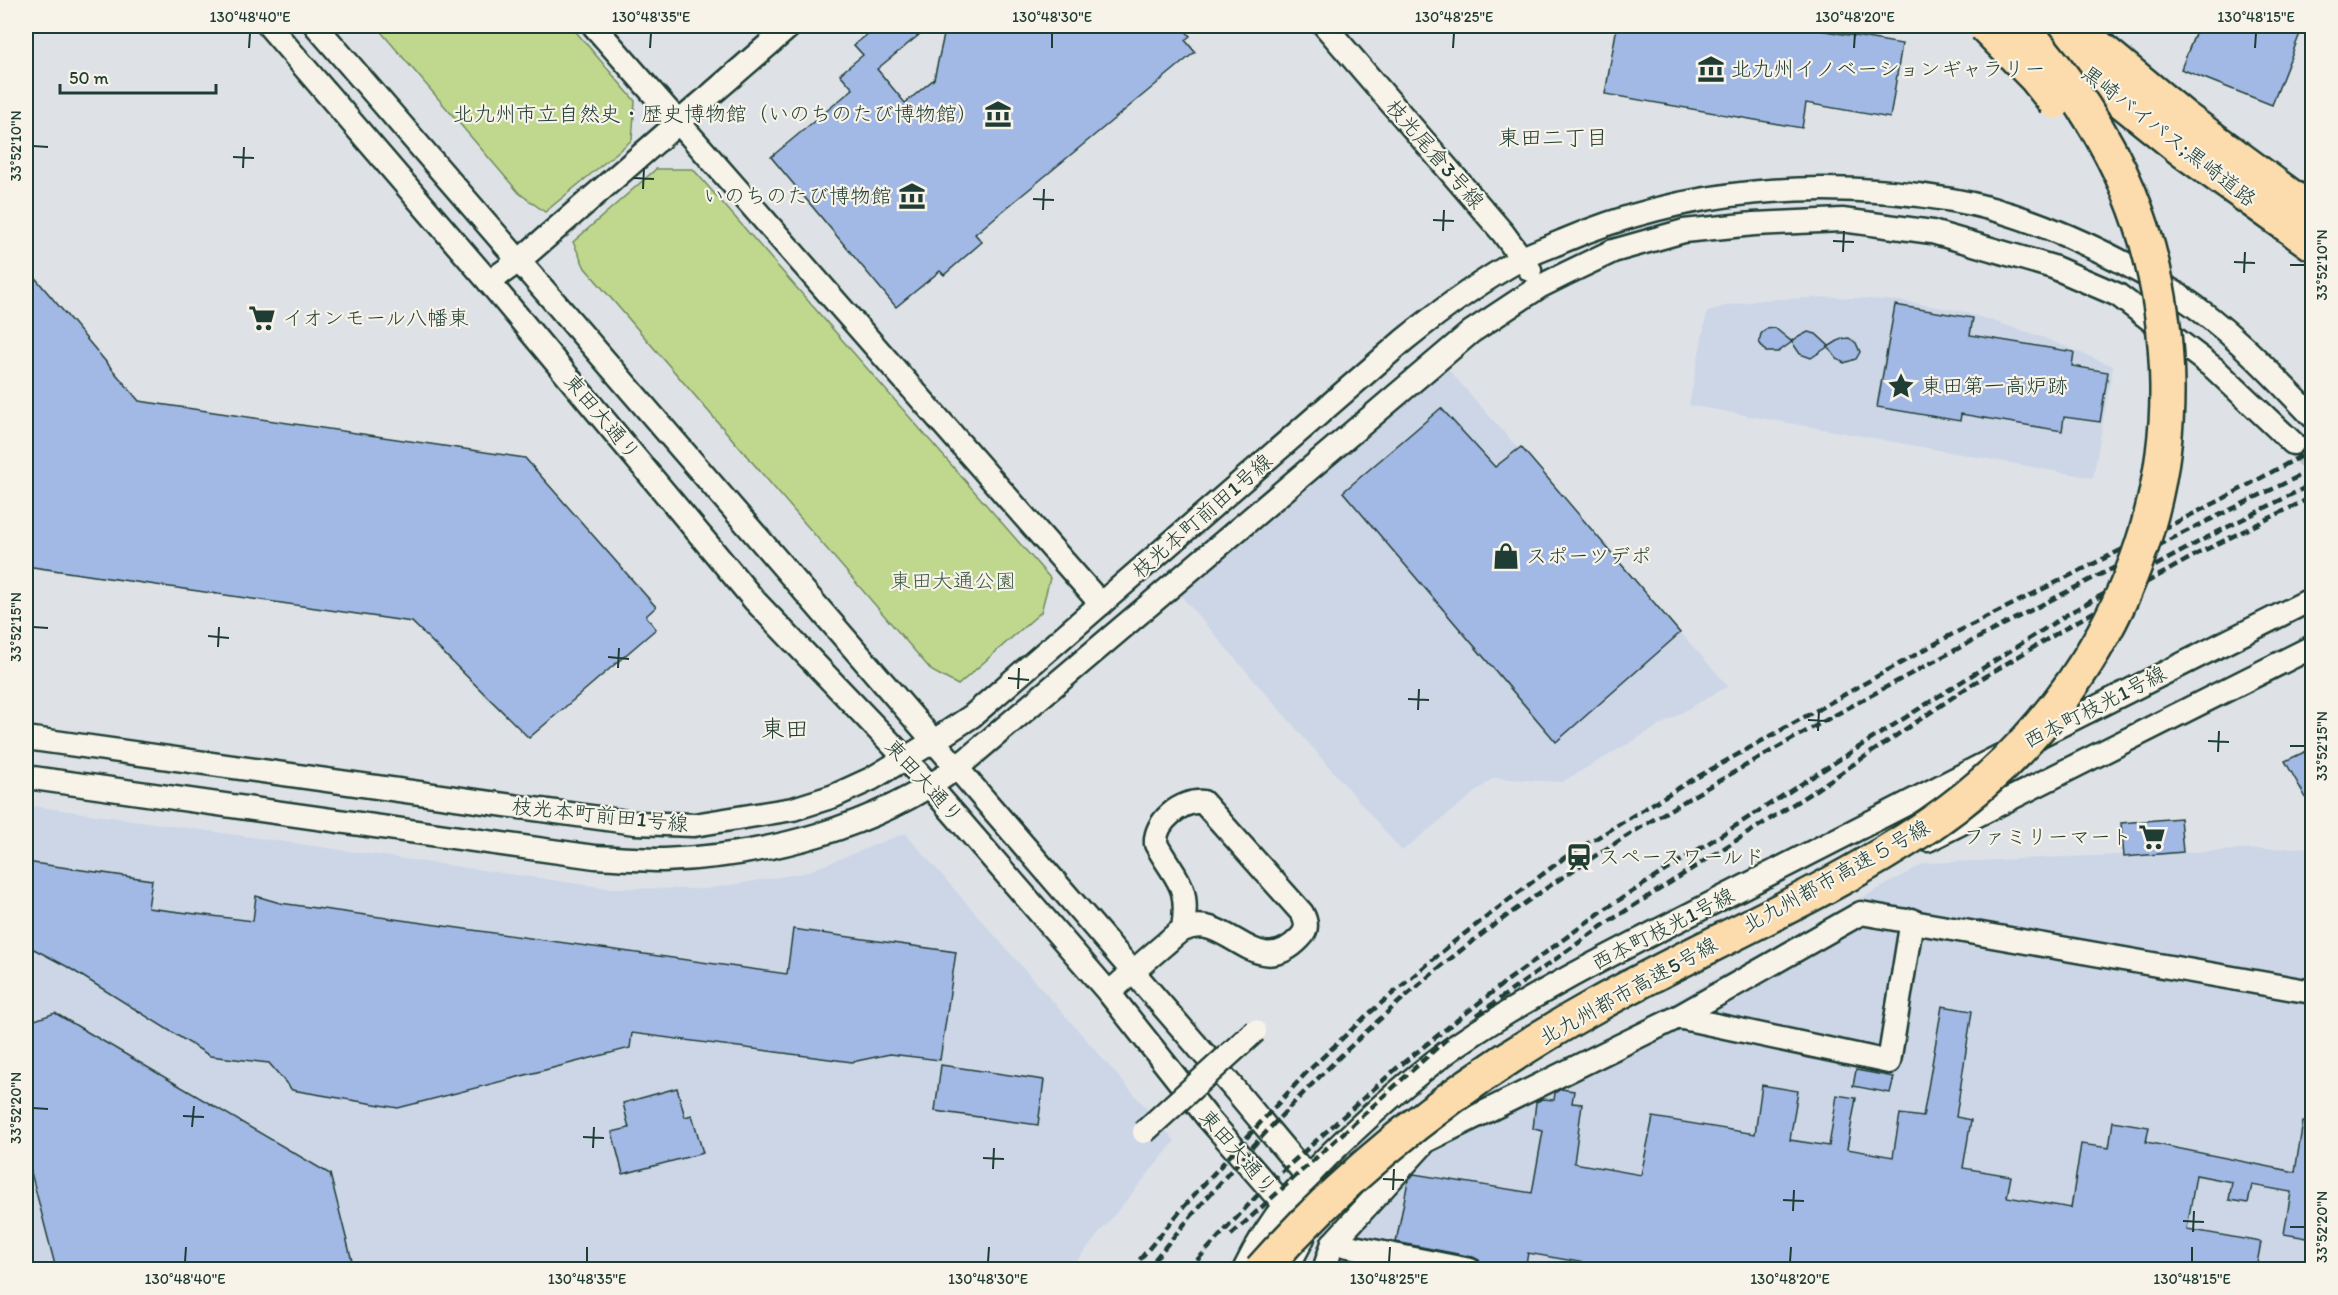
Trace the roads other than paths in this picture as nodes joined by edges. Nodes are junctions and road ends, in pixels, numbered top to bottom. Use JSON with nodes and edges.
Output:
{"nodes":[{"id":1,"x":269,"y":26,"type":"edge"},
{"id":2,"x":316,"y":26,"type":"edge"},
{"id":3,"x":594,"y":26,"type":"edge"},
{"id":4,"x":790,"y":26,"type":"edge"},
{"id":5,"x":1325,"y":26,"type":"edge"},
{"id":6,"x":1985,"y":26,"type":"edge"},
{"id":7,"x":2020,"y":26,"type":"edge"},
{"id":8,"x":2028,"y":26,"type":"edge"},
{"id":9,"x":2073,"y":26,"type":"edge"},
{"id":10,"x":679,"y":123,"type":"junction"},
{"id":11,"x":2313,"y":212,"type":"edge"},
{"id":12,"x":2313,"y":243,"type":"edge"},
{"id":13,"x":1523,"y":258,"type":"junction"},
{"id":14,"x":520,"y":260,"type":"junction"},
{"id":15,"x":489,"y":282,"type":"junction"},
{"id":16,"x":1539,"y":287,"type":"junction"},
{"id":17,"x":2313,"y":416,"type":"edge"},
{"id":18,"x":2293,"y":443,"type":"tunnel mouth"},
{"id":19,"x":2313,"y":599,"type":"edge"},
{"id":20,"x":1101,"y":604,"type":"junction"},
{"id":21,"x":2313,"y":647,"type":"edge"},
{"id":22,"x":26,"y":738,"type":"edge"},
{"id":23,"x":934,"y":741,"type":"junction"},
{"id":24,"x":905,"y":758,"type":"junction"},
{"id":25,"x":958,"y":767,"type":"junction"},
{"id":26,"x":26,"y":777,"type":"edge"},
{"id":27,"x":930,"y":788,"type":"junction"},
{"id":28,"x":1785,"y":907,"type":"junction"},
{"id":29,"x":1912,"y":920,"type":"junction"},
{"id":30,"x":1183,"y":929,"type":"junction"},
{"id":31,"x":1133,"y":971,"type":"junction"},
{"id":32,"x":2313,"y":992,"type":"edge"},
{"id":33,"x":1109,"y":993,"type":"junction"},
{"id":34,"x":1678,"y":1017,"type":"junction"},
{"id":35,"x":1255,"y":1031,"type":"dead end"},
{"id":36,"x":1144,"y":1132,"type":"dead end"},
{"id":37,"x":1307,"y":1176,"type":"junction"},
{"id":38,"x":1283,"y":1204,"type":"junction"},
{"id":39,"x":1318,"y":1216,"type":"junction"},
{"id":40,"x":1333,"y":1243,"type":"junction"},
{"id":41,"x":1244,"y":1269,"type":"edge"},
{"id":42,"x":1262,"y":1269,"type":"edge"},
{"id":43,"x":1286,"y":1269,"type":"edge"},
{"id":44,"x":1324,"y":1269,"type":"edge"},
{"id":45,"x":1470,"y":1269,"type":"edge"}],
"edges":[{"from":1,"to":15,"type":"street","name":"東田大通り"},
{"from":2,"to":14,"type":"street","name":"東田大通り"},
{"from":3,"to":10,"type":"street"},
{"from":4,"to":10,"type":"street"},
{"from":5,"to":13,"type":"street","name":"枝光尾倉3号線"},
{"from":6,"to":28,"type":"highway","name":"北九州都市高速5号線","bridge":true},
{"from":7,"to":28,"type":"highway","name":"北九州都市高速５号線","bridge":true},
{"from":8,"to":12,"type":"highway","name":"黒崎バイパス;黒崎道路"},
{"from":9,"to":11,"type":"highway","name":"黒崎バイパス;黒崎道路"},
{"from":10,"to":14,"type":"street"},
{"from":10,"to":20,"type":"street"},
{"from":13,"to":16,"type":"street","name":"枝光尾倉3号線"},
{"from":13,"to":17,"type":"street","name":"枝光本町前田1号線"},
{"from":13,"to":20,"type":"street","name":"枝光本町前田1号線"},
{"from":14,"to":15,"type":"street"},
{"from":14,"to":23,"type":"street","name":"東田大通り"},
{"from":15,"to":24,"type":"street","name":"東田大通り"},
{"from":16,"to":18,"type":"street","name":"枝光本町前田1号線"},
{"from":16,"to":25,"type":"street","name":"枝光本町前田1号線"},
{"from":19,"to":37,"type":"street","name":"西本町枝光1号線"},
{"from":20,"to":23,"type":"street","name":"枝光本町前田1号線"},
{"from":21,"to":39,"type":"street","name":"西本町枝光1号線"},
{"from":22,"to":24,"type":"street","name":"枝光本町前田1号線"},
{"from":23,"to":24,"type":"street","name":"枝光本町前田1号線"},
{"from":23,"to":25,"type":"street","name":"東田大通り"},
{"from":24,"to":27,"type":"street","name":"東田大通り"},
{"from":25,"to":27,"type":"street","name":"枝光本町前田1号線"},
{"from":25,"to":31,"type":"street","name":"東田大通り"},
{"from":26,"to":27,"type":"street","name":"枝光本町前田1号線"},
{"from":27,"to":33,"type":"street","name":"東田大通り"},
{"from":28,"to":42,"type":"highway","name":"北九州都市高速5号線","bridge":true},
{"from":29,"to":32,"type":"street"},
{"from":29,"to":34,"type":"street"},
{"from":29,"to":34,"type":"street"},
{"from":30,"to":30,"type":"street"},
{"from":30,"to":31,"type":"street"},
{"from":31,"to":33,"type":"street"},
{"from":31,"to":37,"type":"street","name":"東田大通り"},
{"from":33,"to":38,"type":"street","name":"東田大通り"},
{"from":34,"to":40,"type":"street"},
{"from":35,"to":36,"type":"street","bridge":true},
{"from":37,"to":38,"type":"street","name":"西本町枝光1号線"},
{"from":37,"to":39,"type":"street","name":"東田大通り"},
{"from":38,"to":39,"type":"street","name":"東田大通り"},
{"from":38,"to":41,"type":"street","name":"西本町枝光1号線"},
{"from":39,"to":43,"type":"street","name":"西本町枝光1号線"},
{"from":40,"to":44,"type":"street"},
{"from":40,"to":45,"type":"street"}]}
